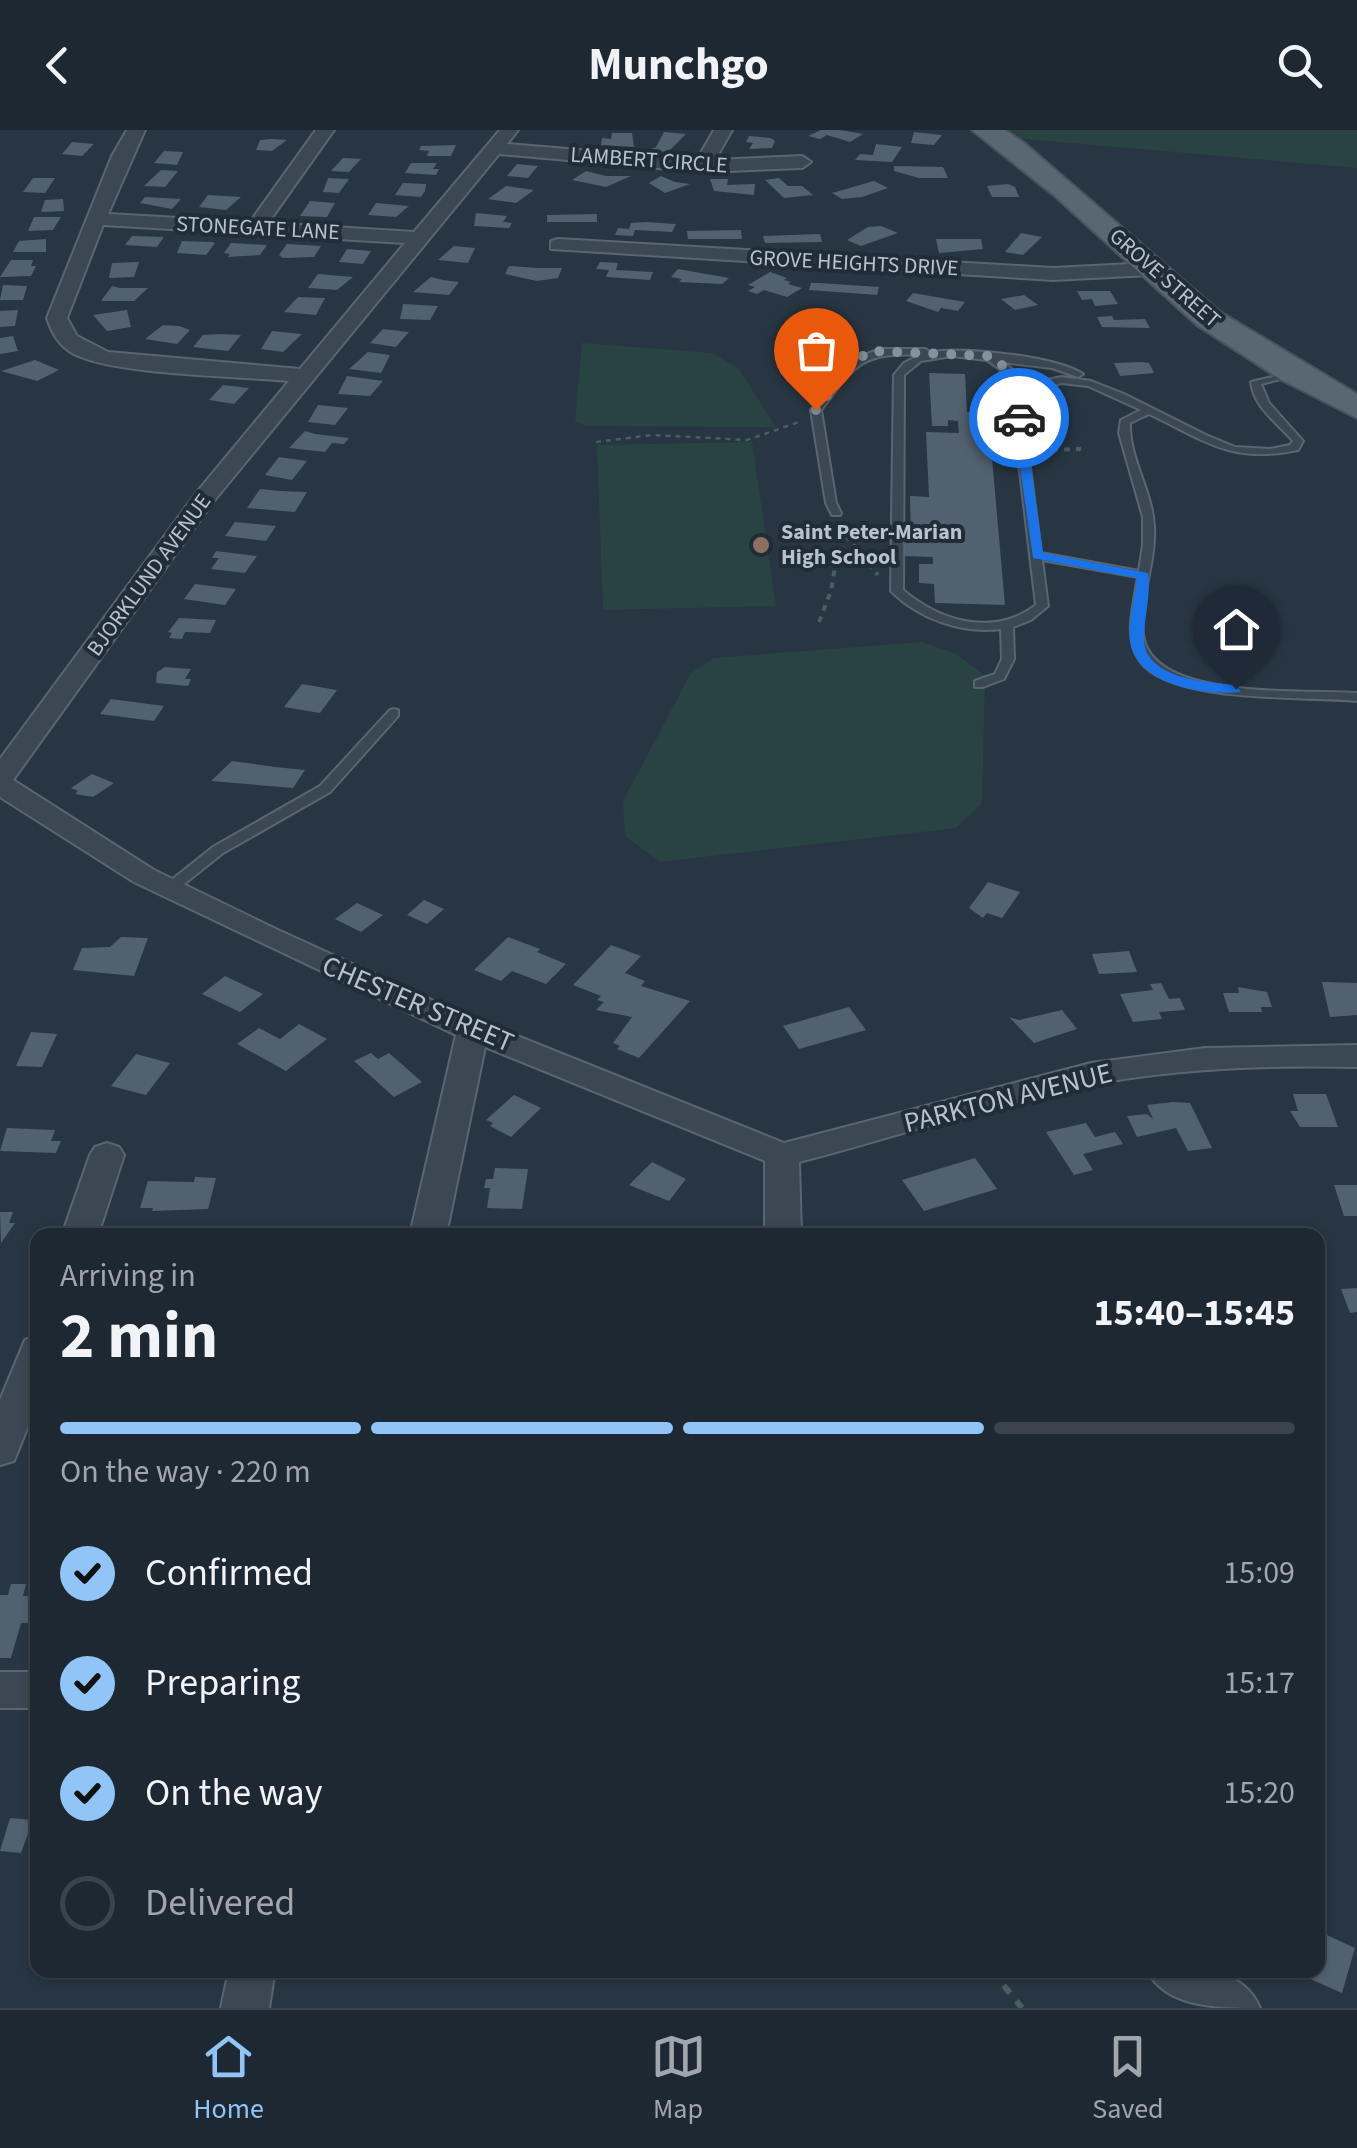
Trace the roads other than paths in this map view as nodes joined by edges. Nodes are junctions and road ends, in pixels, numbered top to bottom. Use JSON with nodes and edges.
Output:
{"nodes":[{"id":1,"x":136,"y":130,"type":"edge"},
{"id":2,"x":324,"y":130,"type":"edge"},
{"id":3,"x":724,"y":130,"type":"edge"},
{"id":4,"x":986,"y":130,"type":"edge"},
{"id":5,"x":502,"y":139,"type":"edge"},
{"id":6,"x":802,"y":162,"type":"dead end"},
{"id":7,"x":703,"y":166,"type":"junction"},
{"id":8,"x":96,"y":219,"type":"junction"},
{"id":9,"x":256,"y":227,"type":"junction"},
{"id":10,"x":420,"y":238,"type":"junction"},
{"id":11,"x":558,"y":245,"type":"dead end"},
{"id":12,"x":1150,"y":268,"type":"junction"},
{"id":13,"x":949,"y":354,"type":"junction"},
{"id":14,"x":990,"y":356,"type":"junction"},
{"id":15,"x":1293,"y":374,"type":"junction"},
{"id":16,"x":304,"y":376,"type":"junction"},
{"id":17,"x":1089,"y":381,"type":"junction"},
{"id":18,"x":1030,"y":387,"type":"junction"},
{"id":19,"x":1357,"y":408,"type":"edge"},
{"id":20,"x":1149,"y":410,"type":"junction"},
{"id":21,"x":836,"y":513,"type":"road end"},
{"id":22,"x":1038,"y":556,"type":"junction"},
{"id":23,"x":1144,"y":575,"type":"junction"},
{"id":24,"x":1008,"y":624,"type":"junction"},
{"id":25,"x":979,"y":684,"type":"dead end"},
{"id":26,"x":1357,"y":698,"type":"edge"},
{"id":27,"x":394,"y":713,"type":"dead end"},
{"id":28,"x":3,"y":789,"type":"edge"},
{"id":29,"x":169,"y":889,"type":"junction"},
{"id":30,"x":473,"y":1030,"type":"junction"},
{"id":31,"x":1357,"y":1056,"type":"edge"},
{"id":32,"x":782,"y":1154,"type":"junction"},
{"id":33,"x":106,"y":1155,"type":"dead end"},
{"id":34,"x":82,"y":1228,"type":"edge"},
{"id":35,"x":430,"y":1228,"type":"edge"},
{"id":36,"x":784,"y":1228,"type":"edge"},
{"id":37,"x":30,"y":1371,"type":"edge"},
{"id":38,"x":0,"y":1450,"type":"edge"},
{"id":39,"x":0,"y":1690,"type":"edge"},
{"id":40,"x":30,"y":1690,"type":"edge"},
{"id":41,"x":251,"y":1978,"type":"edge"},
{"id":42,"x":1184,"y":1978,"type":"edge"},
{"id":43,"x":245,"y":2008,"type":"edge"},
{"id":44,"x":1236,"y":2008,"type":"edge"}],
"edges":[{"from":1,"to":8,"type":"street"},
{"from":2,"to":9,"type":"street"},
{"from":3,"to":7,"type":"street"},
{"from":4,"to":12,"type":"main road","name":"GROVE STREET"},
{"from":5,"to":7,"type":"street","name":"LAMBERT CIRCLE"},
{"from":5,"to":10,"type":"street","name":"BJORKLUND AVENUE"},
{"from":6,"to":7,"type":"street","name":"LAMBERT CIRCLE"},
{"from":8,"to":9,"type":"street","name":"STONEGATE LANE"},
{"from":8,"to":16,"type":"street"},
{"from":9,"to":10,"type":"street","name":"STONEGATE LANE"},
{"from":10,"to":16,"type":"street","name":"BJORKLUND AVENUE"},
{"from":11,"to":12,"type":"street","name":"GROVE HEIGHTS DRIVE"},
{"from":12,"to":15,"type":"main road","name":"GROVE STREET"},
{"from":13,"to":14,"type":"lane"},
{"from":13,"to":21,"type":"lane"},
{"from":13,"to":24,"type":"lane"},
{"from":14,"to":17,"type":"lane"},
{"from":14,"to":18,"type":"lane"},
{"from":15,"to":19,"type":"main road","name":"GROVE STREET"},
{"from":15,"to":20,"type":"lane"},
{"from":16,"to":28,"type":"street","name":"BJORKLUND AVENUE"},
{"from":17,"to":18,"type":"lane"},
{"from":17,"to":20,"type":"lane"},
{"from":18,"to":22,"type":"lane"},
{"from":20,"to":23,"type":"lane"},
{"from":22,"to":23,"type":"lane"},
{"from":22,"to":24,"type":"lane"},
{"from":23,"to":26,"type":"lane"},
{"from":24,"to":25,"type":"lane"},
{"from":27,"to":29,"type":"lane"},
{"from":28,"to":29,"type":"street","name":"CHESTER STREET"},
{"from":29,"to":30,"type":"street","name":"CHESTER STREET"},
{"from":30,"to":32,"type":"street","name":"CHESTER STREET"},
{"from":30,"to":35,"type":"street"},
{"from":31,"to":32,"type":"street","name":"PARKTON AVENUE"},
{"from":32,"to":36,"type":"street"},
{"from":33,"to":34,"type":"street"},
{"from":37,"to":38,"type":"street"},
{"from":39,"to":40,"type":"street"},
{"from":41,"to":43,"type":"street"},
{"from":42,"to":44,"type":"street"}]}
